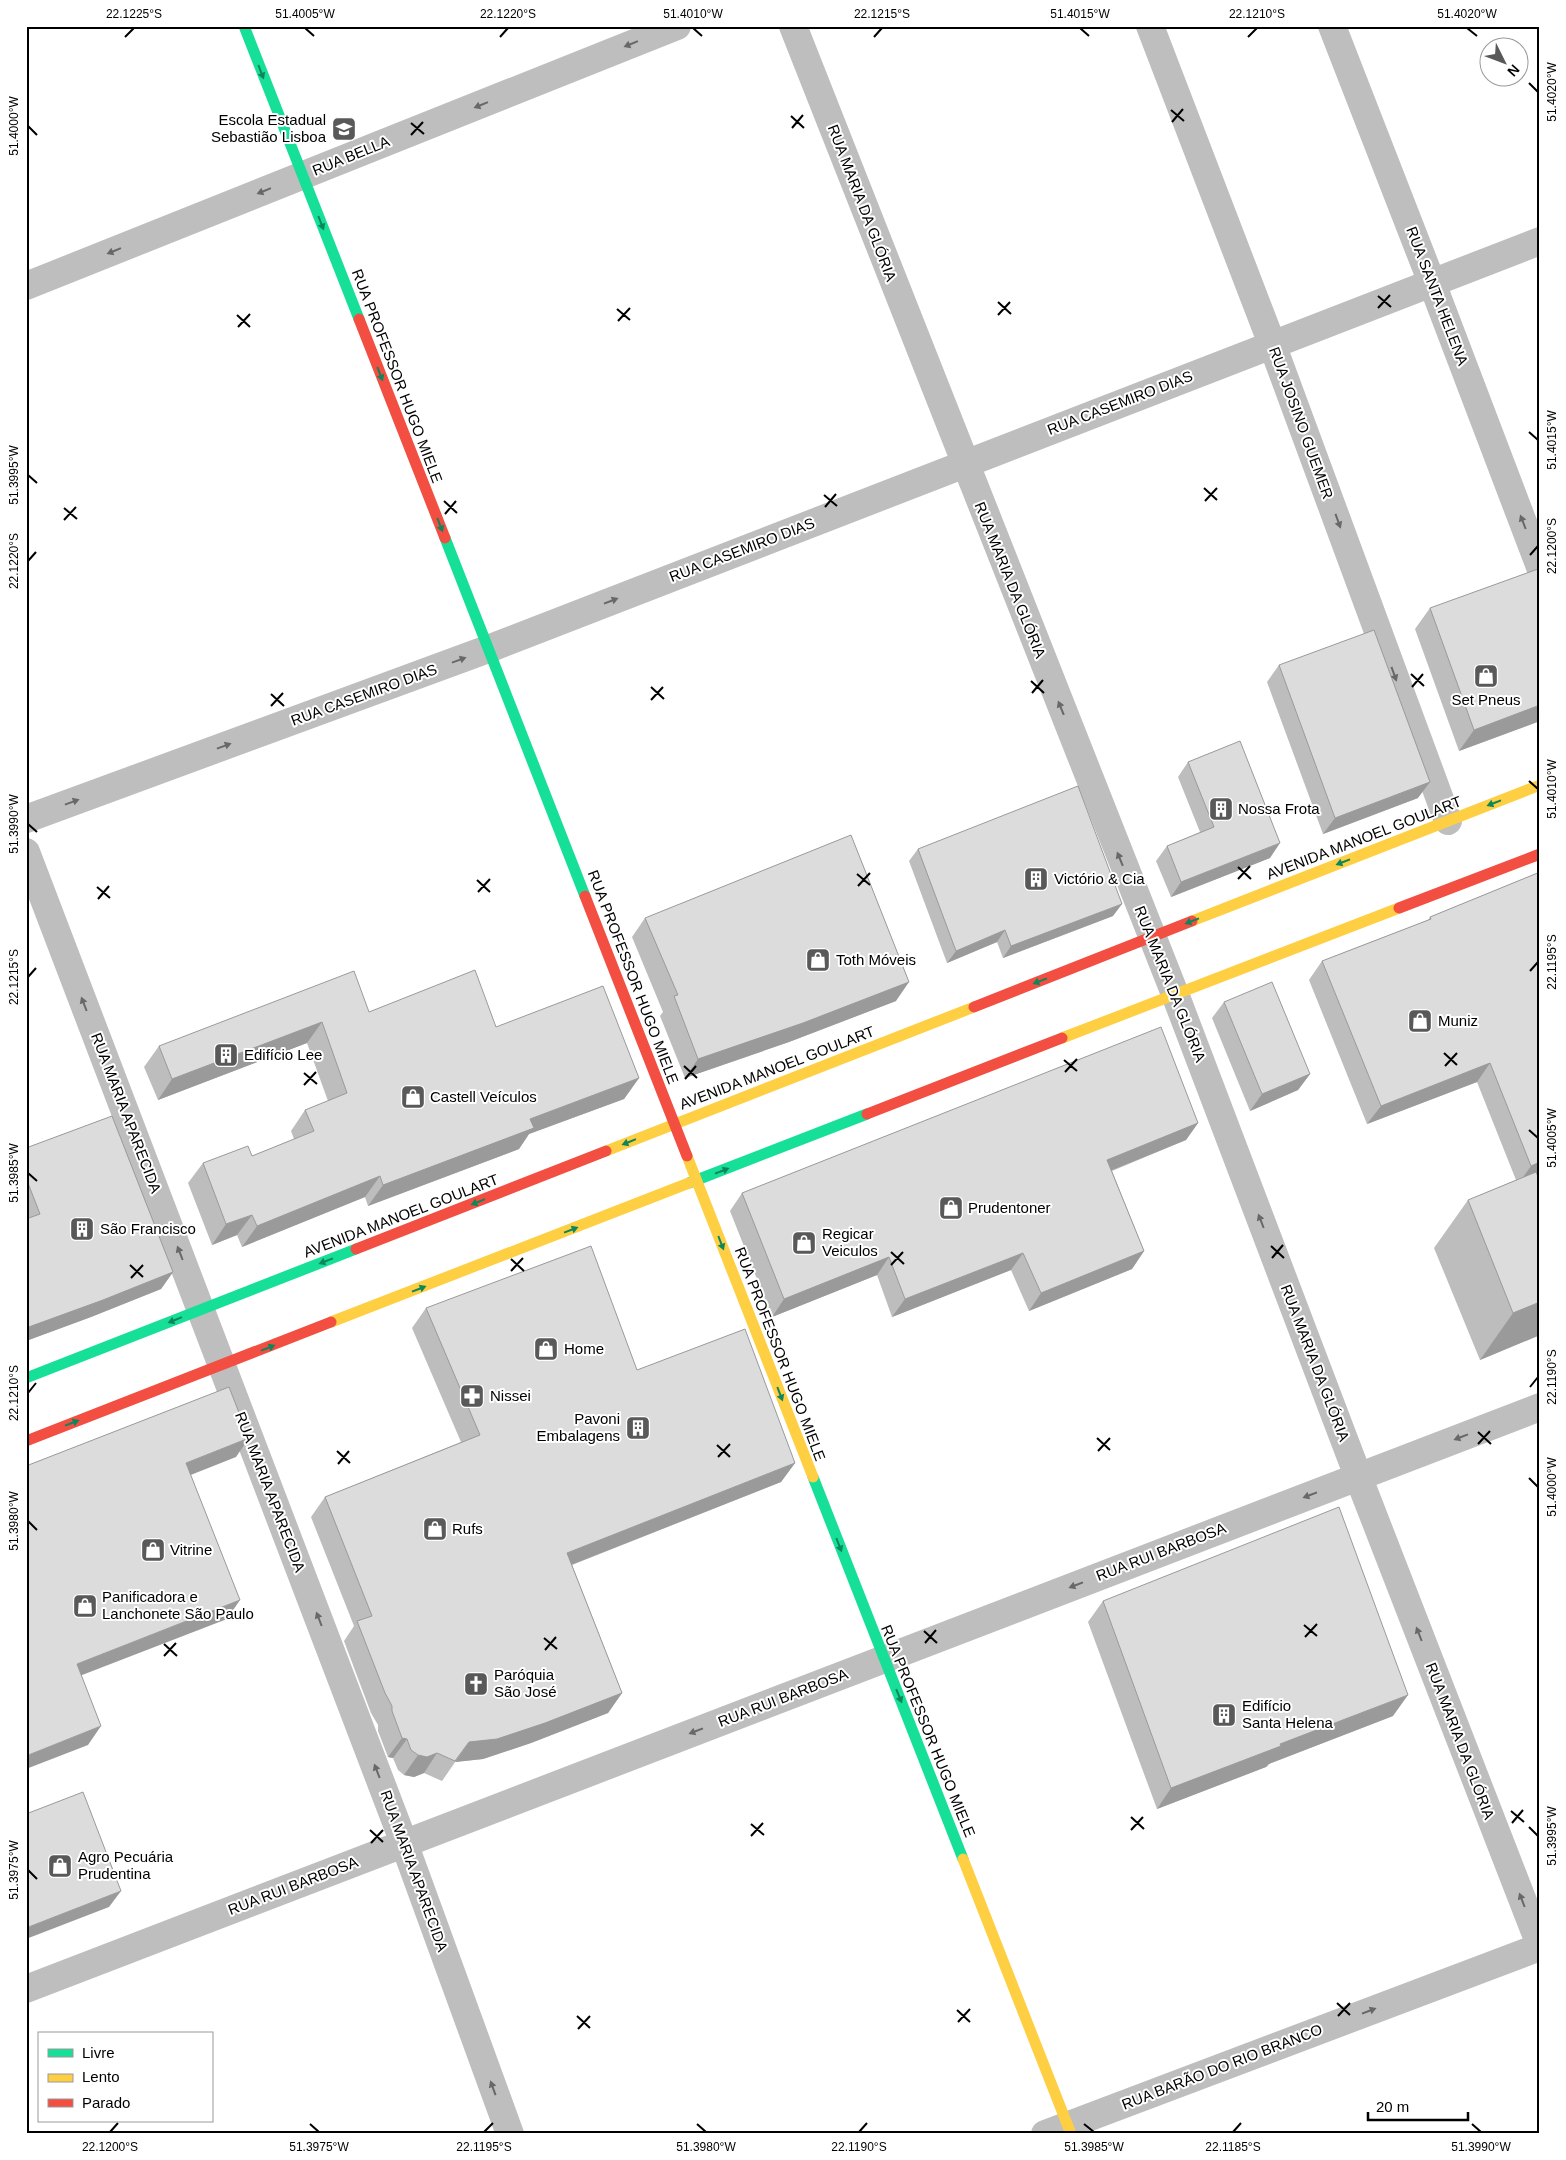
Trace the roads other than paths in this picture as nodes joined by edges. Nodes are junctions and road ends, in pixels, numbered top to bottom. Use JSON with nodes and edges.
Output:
{"nodes":[{"id":1,"x":244,"y":26,"type":"edge"},
{"id":2,"x":677,"y":26,"type":"edge"},
{"id":3,"x":793,"y":26,"type":"edge"},
{"id":4,"x":1150,"y":26,"type":"edge"},
{"id":5,"x":1332,"y":26,"type":"edge"},
{"id":6,"x":302,"y":176,"type":"junction"},
{"id":7,"x":1540,"y":241,"type":"edge"},
{"id":8,"x":1432,"y":283,"type":"junction"},
{"id":9,"x":26,"y":286,"type":"edge"},
{"id":10,"x":1272,"y":344,"type":"junction"},
{"id":11,"x":964,"y":464,"type":"junction"},
{"id":12,"x":1540,"y":567,"type":"edge"},
{"id":13,"x":488,"y":649,"type":"junction"},
{"id":14,"x":1540,"y":785,"type":"edge"},
{"id":15,"x":26,"y":819,"type":"edge"},
{"id":16,"x":1448,"y":821,"type":"junction"},
{"id":17,"x":26,"y":852,"type":"edge"},
{"id":18,"x":1540,"y":854,"type":"edge"},
{"id":19,"x":1151,"y":937,"type":"junction"},
{"id":20,"x":1175,"y":994,"type":"junction"},
{"id":21,"x":674,"y":1124,"type":"junction"},
{"id":22,"x":697,"y":1181,"type":"junction"},
{"id":23,"x":202,"y":1309,"type":"junction"},
{"id":24,"x":222,"y":1364,"type":"junction"},
{"id":25,"x":26,"y":1378,"type":"edge"},
{"id":26,"x":1540,"y":1407,"type":"edge"},
{"id":27,"x":26,"y":1441,"type":"edge"},
{"id":28,"x":1358,"y":1476,"type":"junction"},
{"id":29,"x":884,"y":1659,"type":"junction"},
{"id":30,"x":404,"y":1843,"type":"junction"},
{"id":31,"x":1540,"y":1946,"type":"edge"},
{"id":32,"x":26,"y":1989,"type":"edge"},
{"id":33,"x":1062,"y":2131,"type":"edge"},
{"id":34,"x":510,"y":2134,"type":"edge"}],
"edges":[{"from":1,"to":6,"type":"main road","name":"RUA PROFESSOR HUGO MIELE","one_way":true},
{"from":2,"to":6,"type":"street","name":"RUA BELLA","one_way":true},
{"from":3,"to":11,"type":"street","name":"RUA MARIA DA GLÓRIA"},
{"from":4,"to":10,"type":"street","name":"RUA JOSINO GUEMER"},
{"from":5,"to":8,"type":"street","name":"RUA SANTA HELENA"},
{"from":6,"to":9,"type":"street","name":"RUA BELLA","one_way":true},
{"from":6,"to":13,"type":"main road","name":"RUA PROFESSOR HUGO MIELE","one_way":true},
{"from":7,"to":8,"type":"street","name":"RUA CASEMIRO DIAS"},
{"from":8,"to":10,"type":"street","name":"RUA CASEMIRO DIAS"},
{"from":12,"to":8,"type":"street","name":"RUA SANTA HELENA","one_way":true},
{"from":10,"to":11,"type":"street","name":"RUA CASEMIRO DIAS"},
{"from":10,"to":16,"type":"street","name":"RUA JOSINO GUEMER","one_way":true},
{"from":13,"to":11,"type":"street","name":"RUA CASEMIRO DIAS","one_way":true},
{"from":19,"to":11,"type":"street","name":"RUA MARIA DA GLÓRIA","one_way":true},
{"from":15,"to":13,"type":"street","name":"RUA CASEMIRO DIAS","one_way":true},
{"from":13,"to":21,"type":"main road","name":"RUA PROFESSOR HUGO MIELE"},
{"from":14,"to":16,"type":"main road","name":"AVENIDA MANOEL GOULART","one_way":true},
{"from":16,"to":19,"type":"main road","name":"AVENIDA MANOEL GOULART","one_way":true},
{"from":23,"to":17,"type":"street","name":"RUA MARIA APARECIDA","one_way":true},
{"from":18,"to":20,"type":"main road"},
{"from":19,"to":20,"type":"street","name":"RUA MARIA DA GLÓRIA"},
{"from":19,"to":21,"type":"main road","name":"AVENIDA MANOEL GOULART","one_way":true},
{"from":22,"to":20,"type":"main road","one_way":true},
{"from":28,"to":20,"type":"street","name":"RUA MARIA DA GLÓRIA","one_way":true},
{"from":21,"to":22,"type":"main road","name":"RUA PROFESSOR HUGO MIELE"},
{"from":21,"to":23,"type":"main road","name":"AVENIDA MANOEL GOULART","one_way":true},
{"from":24,"to":22,"type":"main road","one_way":true},
{"from":22,"to":29,"type":"main road","name":"RUA PROFESSOR HUGO MIELE","one_way":true},
{"from":23,"to":24,"type":"street","name":"RUA MARIA APARECIDA"},
{"from":23,"to":25,"type":"main road","name":"AVENIDA MANOEL GOULART","one_way":true},
{"from":27,"to":24,"type":"main road","one_way":true},
{"from":30,"to":24,"type":"street","name":"RUA MARIA APARECIDA","one_way":true},
{"from":26,"to":28,"type":"street","name":"RUA RUI BARBOSA","one_way":true},
{"from":28,"to":29,"type":"street","name":"RUA RUI BARBOSA","one_way":true},
{"from":31,"to":28,"type":"street","name":"RUA MARIA DA GLÓRIA","one_way":true},
{"from":29,"to":30,"type":"street","name":"RUA RUI BARBOSA","one_way":true},
{"from":29,"to":33,"type":"main road","name":"RUA PROFESSOR HUGO MIELE","one_way":true},
{"from":30,"to":32,"type":"street","name":"RUA RUI BARBOSA"},
{"from":34,"to":30,"type":"street","name":"RUA MARIA APARECIDA","one_way":true},
{"from":33,"to":31,"type":"street","name":"RUA BARÃO DO RIO BRANCO","one_way":true}]}
